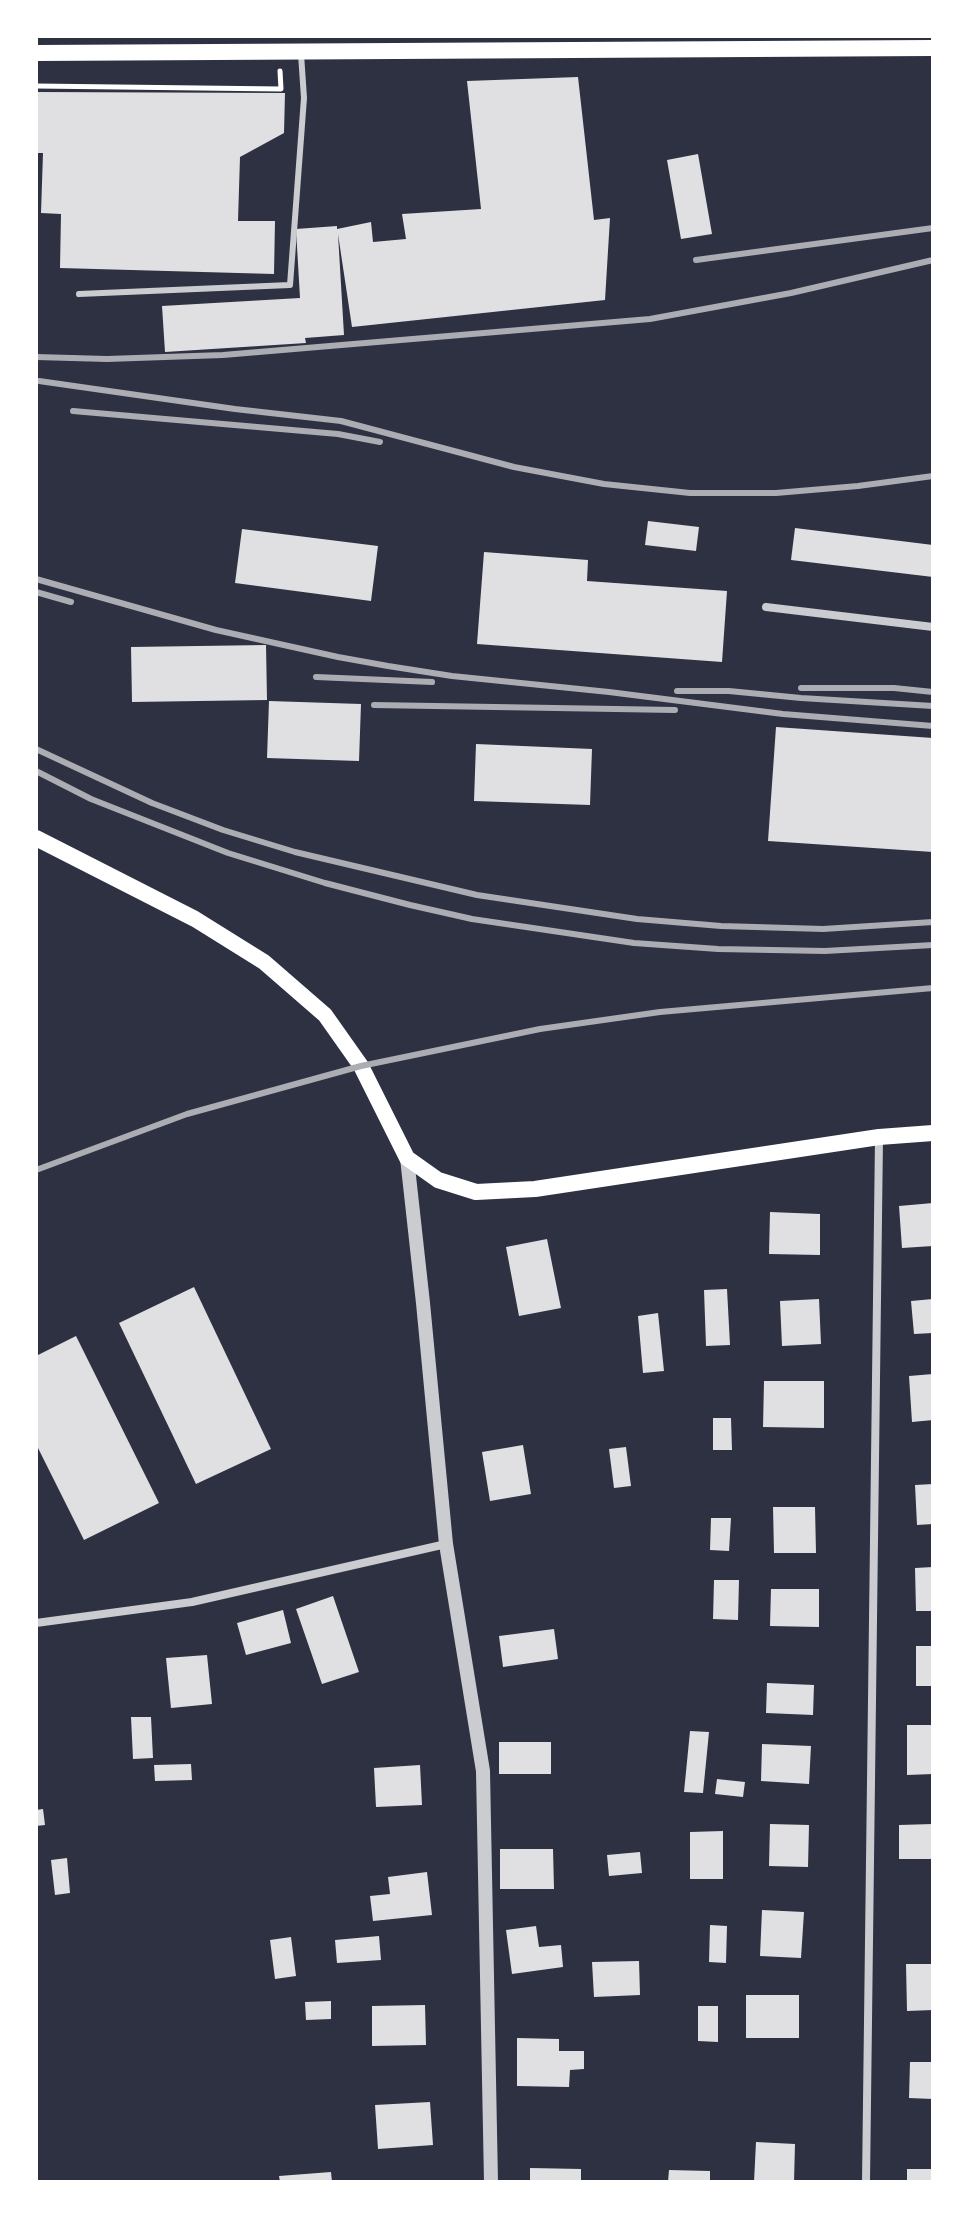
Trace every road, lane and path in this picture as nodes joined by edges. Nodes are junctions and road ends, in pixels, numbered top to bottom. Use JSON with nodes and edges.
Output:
{"nodes":[{"id":1,"x":710,"y":42,"type":"edge"},
{"id":2,"x":933,"y":48,"type":"edge"},
{"id":3,"x":279,"y":51,"type":"junction"},
{"id":4,"x":301,"y":51,"type":"junction"},
{"id":5,"x":36,"y":53,"type":"edge"},
{"id":6,"x":36,"y":86,"type":"edge"},
{"id":7,"x":79,"y":294,"type":"dead end"},
{"id":8,"x":766,"y":607,"type":"dead end"},
{"id":9,"x":933,"y":627,"type":"edge"},
{"id":10,"x":36,"y":838,"type":"edge"},
{"id":11,"x":933,"y":1133,"type":"edge"},
{"id":12,"x":879,"y":1137,"type":"junction"},
{"id":13,"x":407,"y":1158,"type":"junction"},
{"id":14,"x":446,"y":1544,"type":"junction"},
{"id":15,"x":36,"y":1623,"type":"edge"},
{"id":16,"x":491,"y":2182,"type":"edge"},
{"id":17,"x":866,"y":2182,"type":"edge"}],
"edges":[{"from":1,"to":2,"type":"main road"},
{"from":1,"to":4,"type":"main road"},
{"from":3,"to":4,"type":"main road"},
{"from":3,"to":5,"type":"main road"},
{"from":3,"to":6,"type":"path"},
{"from":4,"to":7,"type":"lane"},
{"from":8,"to":9,"type":"street"},
{"from":10,"to":13,"type":"main road"},
{"from":11,"to":12,"type":"main road"},
{"from":12,"to":13,"type":"main road"},
{"from":12,"to":17,"type":"street"},
{"from":13,"to":14,"type":"street"},
{"from":14,"to":15,"type":"street"},
{"from":14,"to":16,"type":"street"}]}
